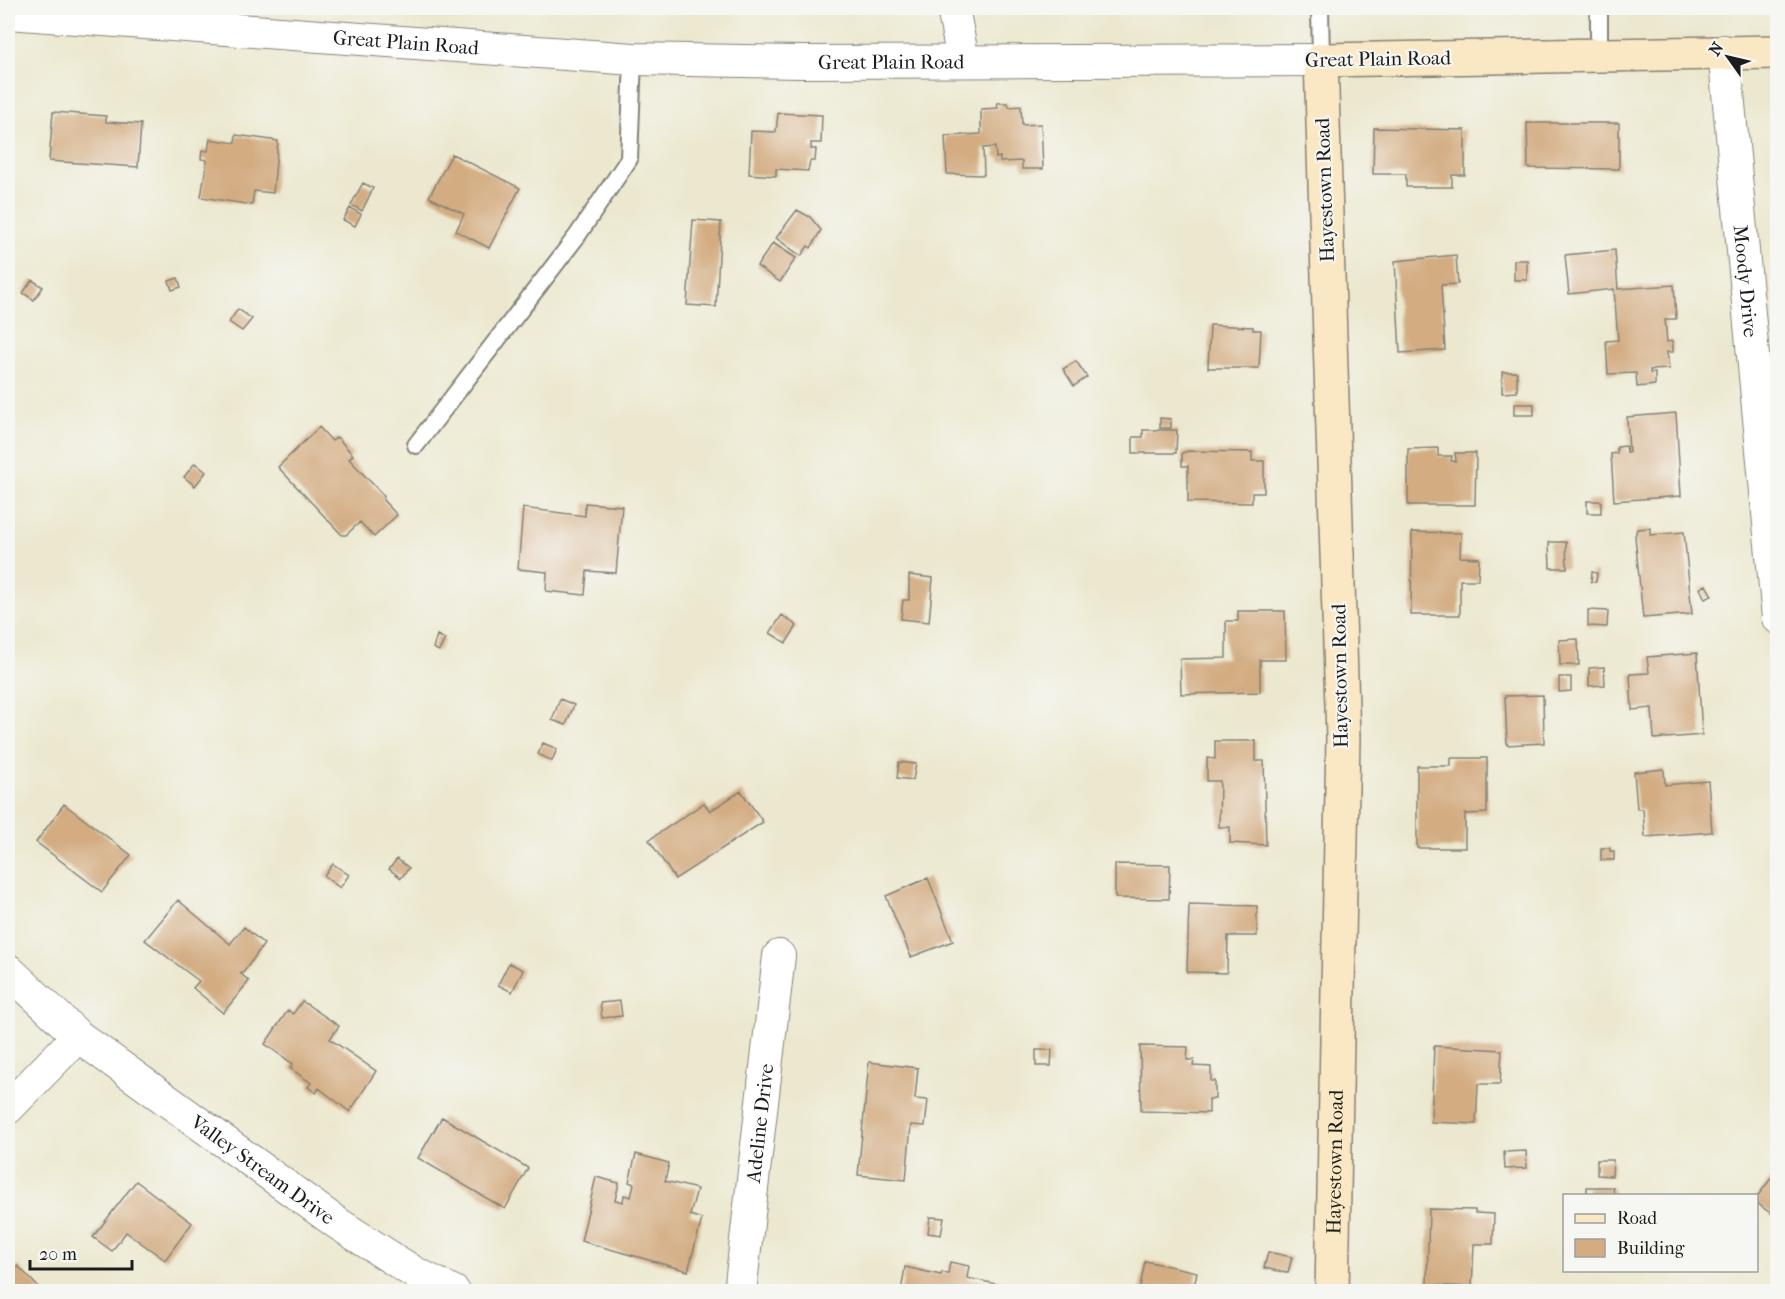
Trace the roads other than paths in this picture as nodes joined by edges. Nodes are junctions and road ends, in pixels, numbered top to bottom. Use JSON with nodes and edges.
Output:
{"nodes":[{"id":1,"x":953,"y":8,"type":"edge"},
{"id":2,"x":1320,"y":8,"type":"edge"},
{"id":3,"x":1599,"y":8,"type":"edge"},
{"id":4,"x":8,"y":13,"type":"edge"},
{"id":5,"x":1724,"y":51,"type":"junction"},
{"id":6,"x":1778,"y":52,"type":"edge"},
{"id":7,"x":1599,"y":57,"type":"junction"},
{"id":8,"x":633,"y":59,"type":"junction"},
{"id":9,"x":963,"y":60,"type":"junction"},
{"id":10,"x":1321,"y":60,"type":"junction"},
{"id":11,"x":416,"y":446,"type":"dead end"},
{"id":12,"x":1778,"y":618,"type":"edge"},
{"id":13,"x":779,"y":956,"type":"dead end"},
{"id":14,"x":8,"y":970,"type":"edge"},
{"id":15,"x":78,"y":1036,"type":"junction"},
{"id":16,"x":8,"y":1108,"type":"edge"},
{"id":17,"x":454,"y":1292,"type":"edge"},
{"id":18,"x":740,"y":1292,"type":"edge"},
{"id":19,"x":1332,"y":1292,"type":"edge"}],
"edges":[{"from":1,"to":9,"type":"street"},
{"from":2,"to":10,"type":"lane"},
{"from":3,"to":7,"type":"lane"},
{"from":4,"to":8,"type":"street","name":"Great Plain Road"},
{"from":5,"to":6,"type":"street","name":"Great Plain Road"},
{"from":5,"to":7,"type":"street","name":"Great Plain Road"},
{"from":5,"to":12,"type":"street","name":"Moody Drive"},
{"from":7,"to":10,"type":"street","name":"Great Plain Road"},
{"from":8,"to":9,"type":"street","name":"Great Plain Road"},
{"from":8,"to":11,"type":"lane"},
{"from":9,"to":10,"type":"street","name":"Great Plain Road"},
{"from":10,"to":19,"type":"street","name":"Hayestown Road"},
{"from":13,"to":18,"type":"street","name":"Adeline Drive"},
{"from":14,"to":15,"type":"street","name":"Valley Stream Drive"},
{"from":15,"to":16,"type":"street"},
{"from":15,"to":17,"type":"street","name":"Valley Stream Drive"}]}
